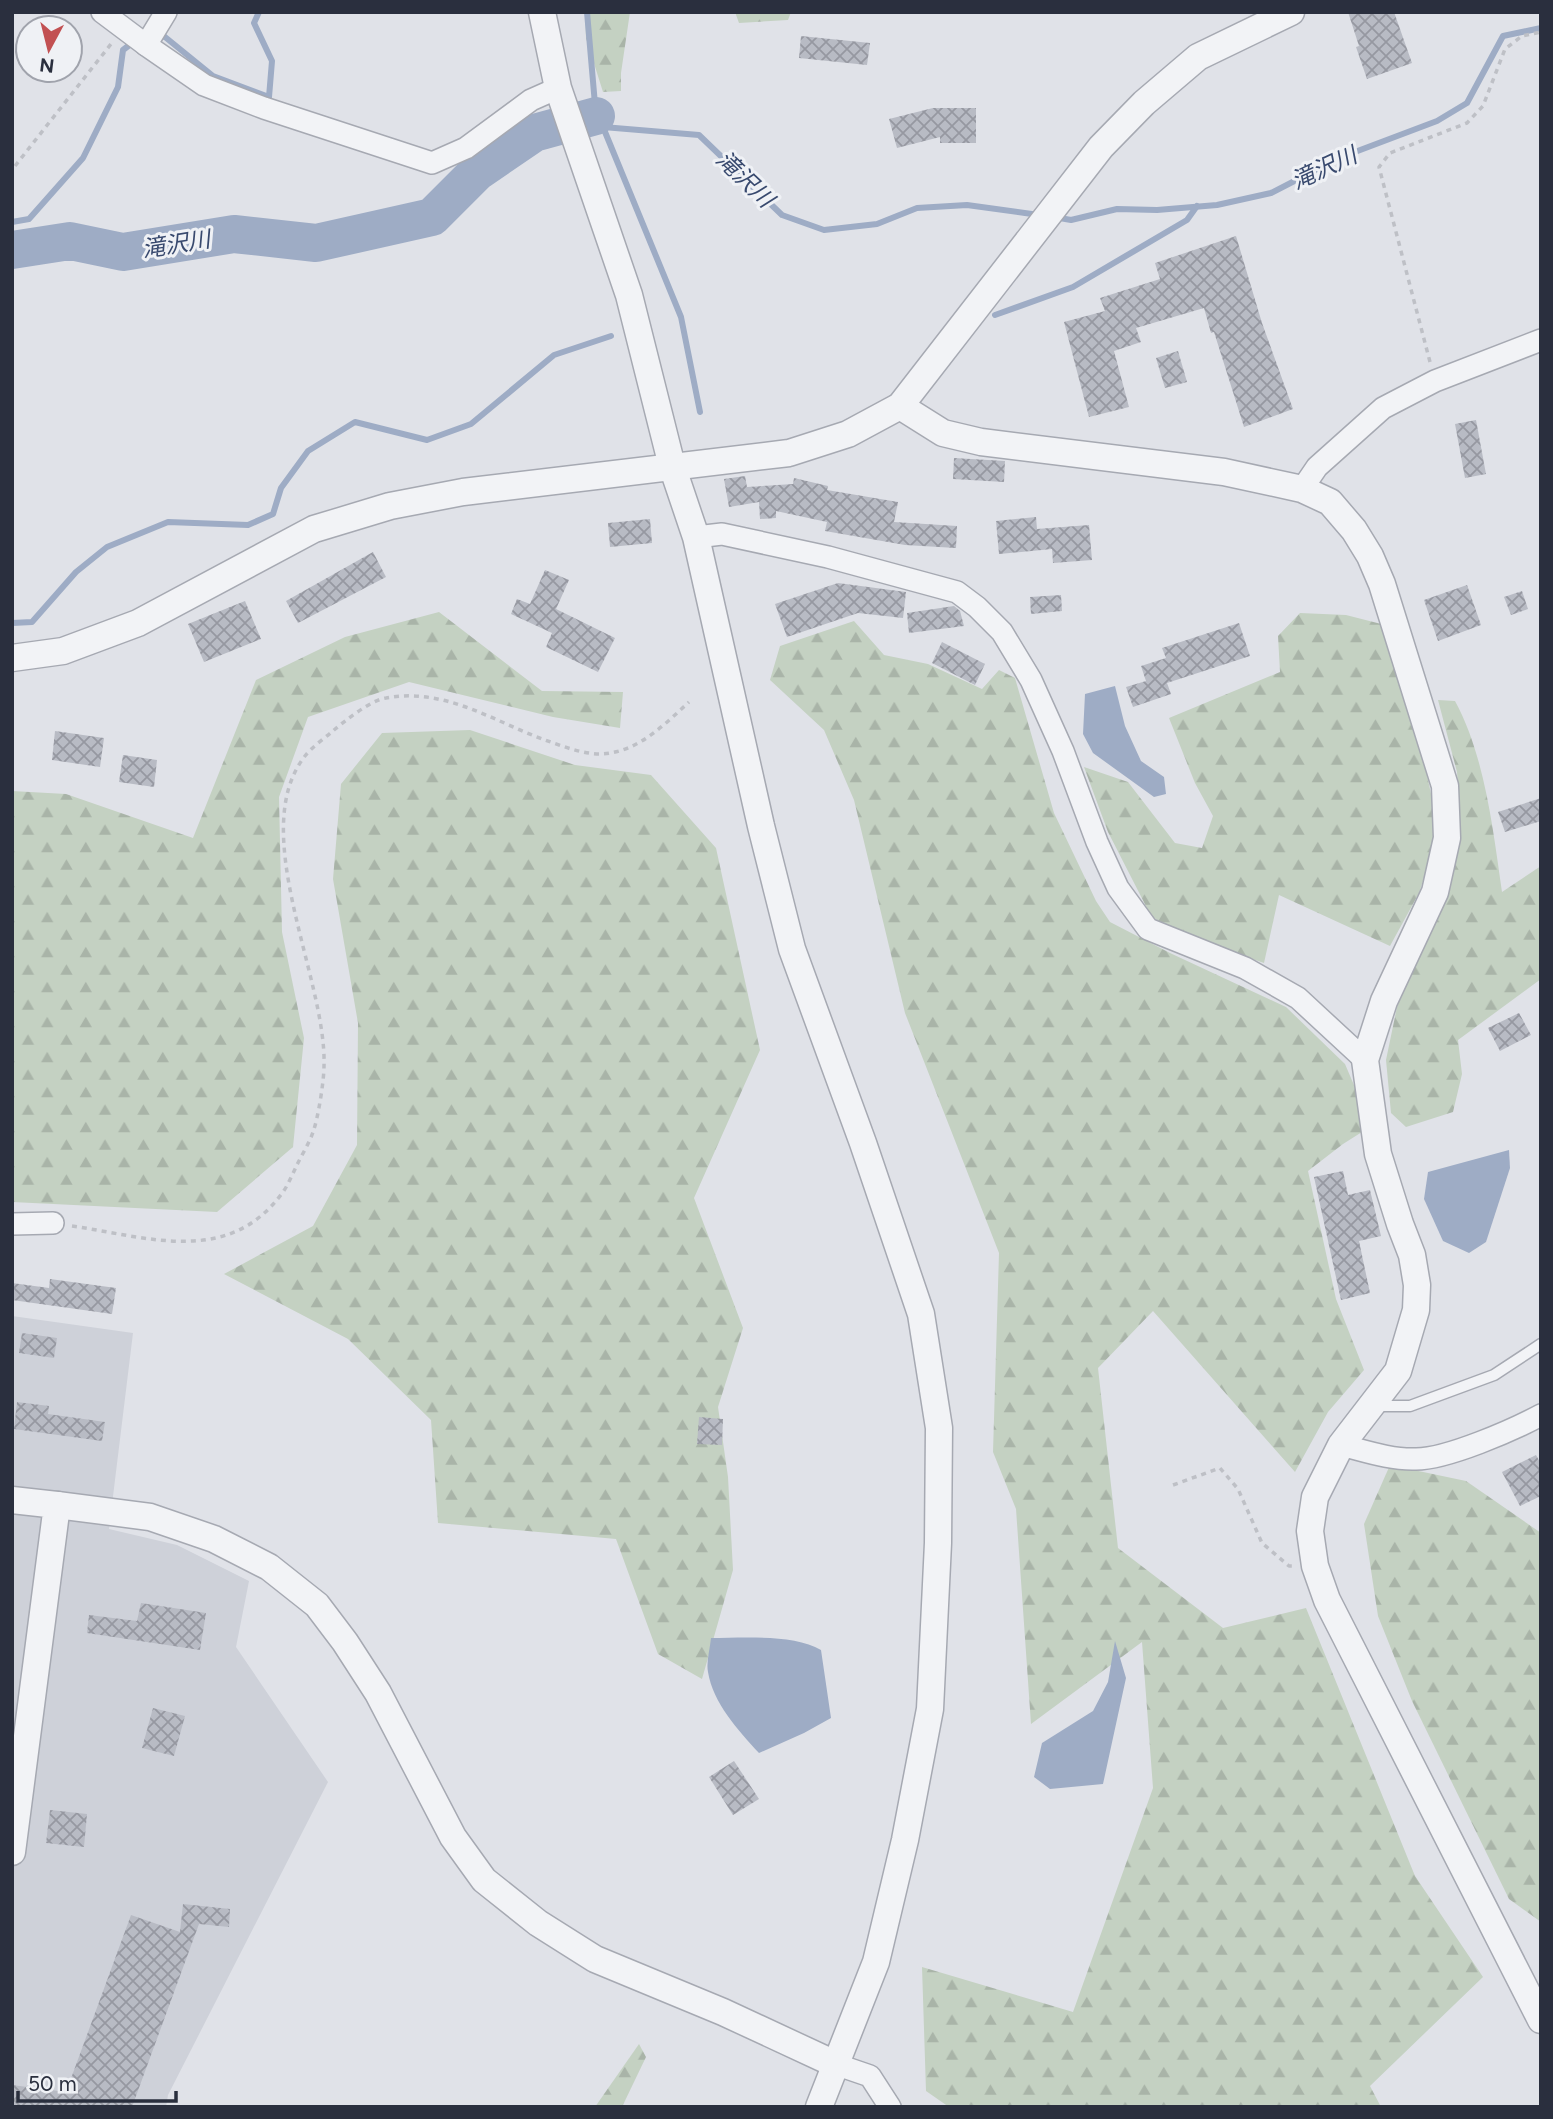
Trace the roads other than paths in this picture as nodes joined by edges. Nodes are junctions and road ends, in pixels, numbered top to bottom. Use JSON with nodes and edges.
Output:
{"nodes":[{"id":1,"x":102,"y":12,"type":"edge"},
{"id":2,"x":166,"y":12,"type":"edge"},
{"id":3,"x":542,"y":12,"type":"edge"},
{"id":4,"x":1291,"y":12,"type":"edge"},
{"id":5,"x":146,"y":45,"type":"junction"},
{"id":6,"x":558,"y":88,"type":"junction"},
{"id":7,"x":1541,"y":340,"type":"edge"},
{"id":8,"x":900,"y":406,"type":"junction"},
{"id":9,"x":672,"y":466,"type":"junction"},
{"id":10,"x":1302,"y":489,"type":"junction"},
{"id":11,"x":696,"y":537,"type":"junction"},
{"id":12,"x":12,"y":659,"type":"edge"},
{"id":13,"x":1365,"y":1060,"type":"junction"},
{"id":14,"x":53,"y":1223,"type":"road end"},
{"id":15,"x":12,"y":1224,"type":"edge"},
{"id":16,"x":1541,"y":1344,"type":"edge"},
{"id":17,"x":1371,"y":1406,"type":"junction"},
{"id":18,"x":1541,"y":1415,"type":"edge"},
{"id":19,"x":1341,"y":1445,"type":"junction"},
{"id":20,"x":12,"y":1500,"type":"edge"},
{"id":21,"x":57,"y":1505,"type":"junction"},
{"id":22,"x":12,"y":1852,"type":"edge"},
{"id":23,"x":1541,"y":2020,"type":"edge"},
{"id":24,"x":835,"y":2064,"type":"junction"},
{"id":25,"x":818,"y":2107,"type":"edge"},
{"id":26,"x":890,"y":2107,"type":"edge"}],
"edges":[{"from":1,"to":5,"type":"street"},
{"from":2,"to":5,"type":"street"},
{"from":3,"to":6,"type":"street"},
{"from":4,"to":8,"type":"street"},
{"from":5,"to":6,"type":"street"},
{"from":6,"to":9,"type":"street"},
{"from":7,"to":10,"type":"street"},
{"from":8,"to":9,"type":"street"},
{"from":8,"to":10,"type":"street"},
{"from":9,"to":11,"type":"street"},
{"from":9,"to":12,"type":"street"},
{"from":10,"to":13,"type":"street"},
{"from":11,"to":13,"type":"street"},
{"from":11,"to":24,"type":"street"},
{"from":13,"to":17,"type":"street"},
{"from":14,"to":15,"type":"street"},
{"from":16,"to":17,"type":"lane"},
{"from":17,"to":19,"type":"street"},
{"from":18,"to":19,"type":"street"},
{"from":19,"to":23,"type":"street"},
{"from":20,"to":21,"type":"street"},
{"from":21,"to":22,"type":"street"},
{"from":21,"to":24,"type":"street"},
{"from":24,"to":25,"type":"street"},
{"from":24,"to":26,"type":"street"}]}
